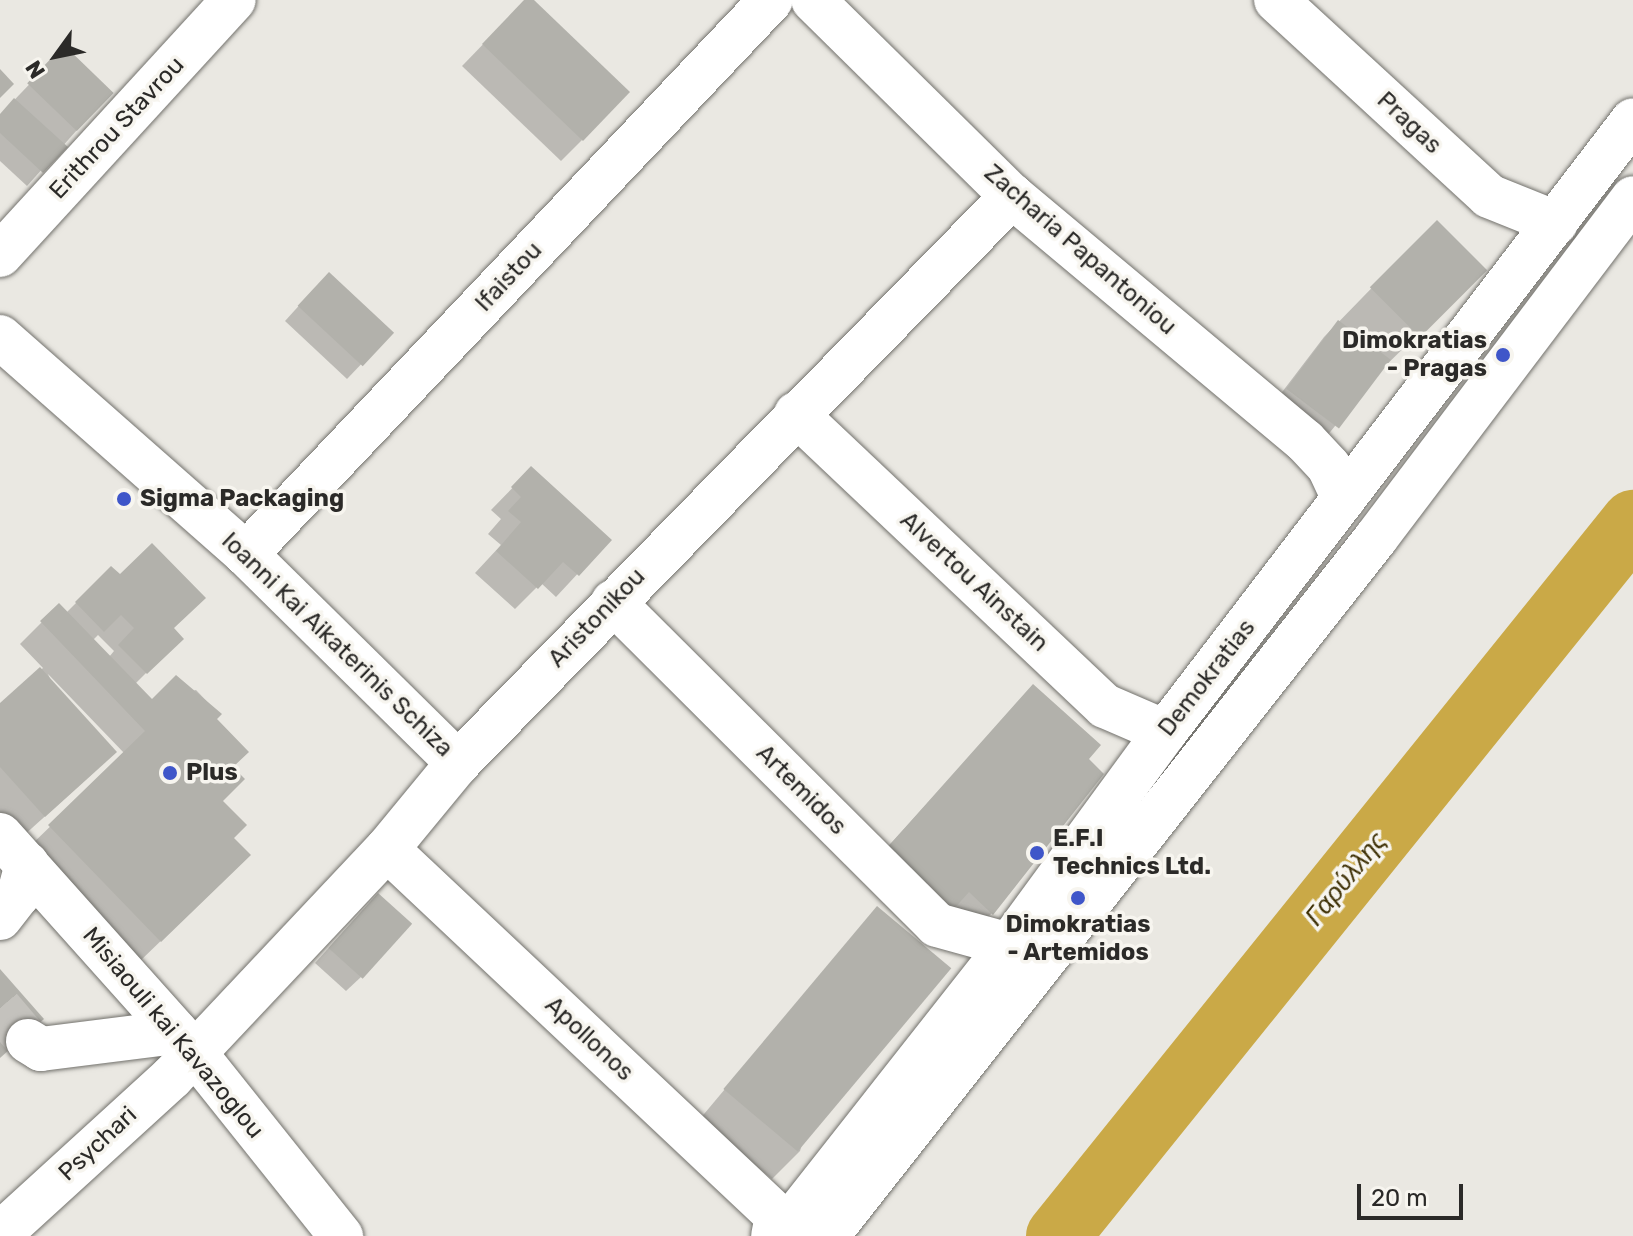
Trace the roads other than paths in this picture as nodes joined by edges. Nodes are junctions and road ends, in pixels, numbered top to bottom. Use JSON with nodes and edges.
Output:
{"nodes":[{"id":1,"x":234,"y":0,"type":"edge"},
{"id":2,"x":771,"y":0,"type":"edge"},
{"id":3,"x":813,"y":0,"type":"edge"},
{"id":4,"x":1276,"y":0,"type":"edge"},
{"id":5,"x":1633,"y":120,"type":"edge"},
{"id":6,"x":1012,"y":196,"type":"junction"},
{"id":7,"x":1633,"y":198,"type":"edge"},
{"id":8,"x":1556,"y":223,"type":"junction"},
{"id":9,"x":0,"y":255,"type":"edge"},
{"id":10,"x":0,"y":337,"type":"edge"},
{"id":11,"x":796,"y":414,"type":"junction"},
{"id":12,"x":1344,"y":499,"type":"junction"},
{"id":13,"x":246,"y":554,"type":"junction"},
{"id":14,"x":613,"y":602,"type":"junction"},
{"id":15,"x":1165,"y":732,"type":"junction"},
{"id":16,"x":458,"y":763,"type":"junction"},
{"id":17,"x":387,"y":849,"type":"junction"},
{"id":18,"x":13,"y":850,"type":"edge"},
{"id":19,"x":0,"y":918,"type":"edge"},
{"id":20,"x":1009,"y":945,"type":"junction"},
{"id":21,"x":28,"y":1041,"type":"tunnel mouth"},
{"id":22,"x":185,"y":1042,"type":"junction"},
{"id":23,"x":773,"y":1225,"type":"edge"},
{"id":24,"x":0,"y":1234,"type":"edge"},
{"id":25,"x":341,"y":1236,"type":"edge"},
{"id":26,"x":827,"y":1236,"type":"edge"}],
"edges":[{"from":1,"to":9,"type":"street","name":"Erithrou Stavrou"},
{"from":2,"to":13,"type":"street","name":"Ifaistou"},
{"from":3,"to":6,"type":"street","name":"Zacharia Papantoniou"},
{"from":4,"to":8,"type":"street","name":"Pragas"},
{"from":5,"to":8,"type":"street","name":"Demokratias"},
{"from":6,"to":11,"type":"street","name":"Aristonikou"},
{"from":6,"to":12,"type":"street","name":"Zacharia Papantoniou"},
{"from":7,"to":26,"type":"street","name":"Demokratias"},
{"from":8,"to":12,"type":"street","name":"Demokratias"},
{"from":10,"to":13,"type":"street","name":"Ioanni Kai Aikaterinis Schiza"},
{"from":11,"to":14,"type":"street","name":"Aristonikou"},
{"from":11,"to":15,"type":"street","name":"Alvertou Ainstain"},
{"from":12,"to":15,"type":"street","name":"Demokratias"},
{"from":13,"to":16,"type":"street","name":"Ioanni Kai Aikaterinis Schiza"},
{"from":14,"to":16,"type":"street","name":"Aristonikou"},
{"from":14,"to":20,"type":"street","name":"Artemidos"},
{"from":15,"to":20,"type":"street","name":"Demokratias"},
{"from":16,"to":17,"type":"street","name":"Aristonikou"},
{"from":17,"to":22,"type":"street","name":"Aristonikou"},
{"from":17,"to":23,"type":"street","name":"Apollonos"},
{"from":18,"to":19,"type":"street"},
{"from":18,"to":22,"type":"street","name":"Misiaouli kai Kavazoglou"},
{"from":20,"to":23,"type":"street","name":"Demokratias"},
{"from":21,"to":22,"type":"street"},
{"from":22,"to":24,"type":"street","name":"Psychari"},
{"from":22,"to":25,"type":"street","name":"Misiaouli kai Kavazoglou"}]}
